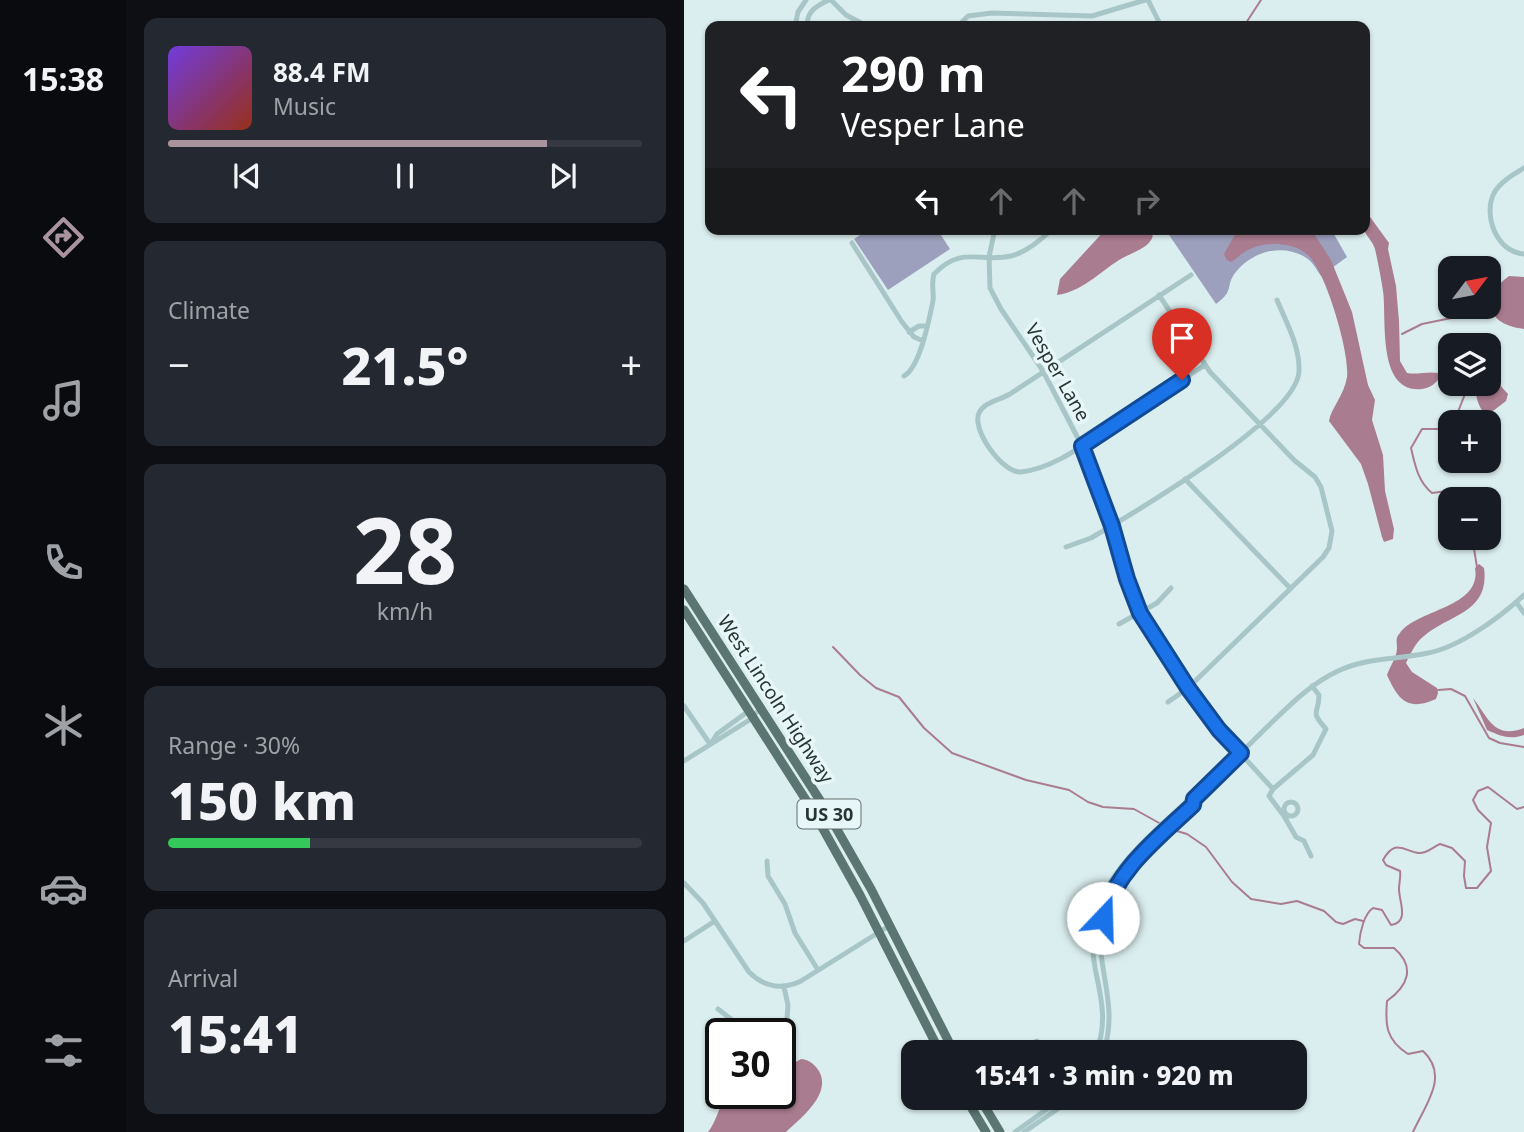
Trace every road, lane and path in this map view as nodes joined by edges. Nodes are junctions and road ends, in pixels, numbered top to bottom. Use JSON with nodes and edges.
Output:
{"nodes":[{"id":1,"x":806,"y":0,"type":"edge"},
{"id":2,"x":830,"y":0,"type":"edge"},
{"id":3,"x":1147,"y":0,"type":"edge"},
{"id":4,"x":796,"y":21,"type":"edge"},
{"id":5,"x":807,"y":21,"type":"edge"},
{"id":6,"x":857,"y":21,"type":"edge"},
{"id":7,"x":963,"y":21,"type":"edge"},
{"id":8,"x":1158,"y":21,"type":"edge"},
{"id":9,"x":1524,"y":168,"type":"edge"},
{"id":10,"x":994,"y":235,"type":"edge"},
{"id":11,"x":1046,"y":235,"type":"edge"},
{"id":12,"x":852,"y":243,"type":"dead end"},
{"id":13,"x":1524,"y":254,"type":"edge"},
{"id":14,"x":989,"y":257,"type":"junction"},
{"id":15,"x":1191,"y":275,"type":"dead end"},
{"id":16,"x":1159,"y":295,"type":"junction"},
{"id":17,"x":1277,"y":300,"type":"dead end"},
{"id":18,"x":926,"y":326,"type":"junction"},
{"id":19,"x":909,"y":332,"type":"junction"},
{"id":20,"x":923,"y":341,"type":"junction"},
{"id":21,"x":1205,"y":365,"type":"junction"},
{"id":22,"x":1040,"y":373,"type":"junction"},
{"id":23,"x":904,"y":376,"type":"dead end"},
{"id":24,"x":1257,"y":426,"type":"junction"},
{"id":25,"x":1082,"y":446,"type":"junction"},
{"id":26,"x":1185,"y":479,"type":"junction"},
{"id":27,"x":1112,"y":526,"type":"junction"},
{"id":28,"x":1066,"y":547,"type":"dead end"},
{"id":29,"x":1171,"y":588,"type":"dead end"},
{"id":30,"x":1290,"y":588,"type":"junction"},
{"id":31,"x":684,"y":589,"type":"edge"},
{"id":32,"x":1524,"y":595,"type":"edge"},
{"id":33,"x":1516,"y":602,"type":"junction"},
{"id":34,"x":684,"y":610,"type":"edge"},
{"id":35,"x":1140,"y":613,"type":"junction"},
{"id":36,"x":1524,"y":613,"type":"edge"},
{"id":37,"x":1119,"y":624,"type":"dead end"},
{"id":38,"x":1312,"y":687,"type":"junction"},
{"id":39,"x":1188,"y":688,"type":"junction"},
{"id":40,"x":1168,"y":702,"type":"dead end"},
{"id":41,"x":684,"y":705,"type":"edge"},
{"id":42,"x":762,"y":706,"type":"junction"},
{"id":43,"x":752,"y":713,"type":"junction"},
{"id":44,"x":710,"y":744,"type":"junction"},
{"id":45,"x":1241,"y":753,"type":"junction"},
{"id":46,"x":684,"y":761,"type":"edge"},
{"id":47,"x":1273,"y":789,"type":"junction"},
{"id":48,"x":1194,"y":799,"type":"junction"},
{"id":49,"x":1311,"y":856,"type":"dead end"},
{"id":50,"x":767,"y":861,"type":"dead end"},
{"id":51,"x":684,"y":883,"type":"edge"},
{"id":52,"x":715,"y":921,"type":"junction"},
{"id":53,"x":889,"y":926,"type":"junction"},
{"id":54,"x":879,"y":932,"type":"junction"},
{"id":55,"x":684,"y":941,"type":"edge"},
{"id":56,"x":818,"y":970,"type":"junction"},
{"id":57,"x":784,"y":986,"type":"junction"},
{"id":58,"x":718,"y":1009,"type":"dead end"},
{"id":59,"x":730,"y":1018,"type":"edge"},
{"id":60,"x":787,"y":1018,"type":"edge"},
{"id":61,"x":934,"y":1040,"type":"edge"},
{"id":62,"x":948,"y":1040,"type":"edge"},
{"id":63,"x":1099,"y":1040,"type":"edge"},
{"id":64,"x":1107,"y":1040,"type":"edge"},
{"id":65,"x":973,"y":1110,"type":"edge"},
{"id":66,"x":987,"y":1110,"type":"edge"},
{"id":67,"x":1046,"y":1110,"type":"edge"},
{"id":68,"x":1056,"y":1110,"type":"edge"},
{"id":69,"x":986,"y":1132,"type":"edge"},
{"id":70,"x":1000,"y":1132,"type":"edge"},
{"id":71,"x":1015,"y":1132,"type":"edge"},
{"id":72,"x":1024,"y":1132,"type":"edge"}],
"edges":[{"from":1,"to":4,"type":"street"},
{"from":2,"to":5,"type":"street"},
{"from":2,"to":6,"type":"street"},
{"from":3,"to":7,"type":"street"},
{"from":3,"to":8,"type":"street"},
{"from":9,"to":13,"type":"street"},
{"from":10,"to":14,"type":"street","name":"Vesper Lane"},
{"from":11,"to":14,"type":"street"},
{"from":12,"to":19,"type":"street"},
{"from":14,"to":18,"type":"street"},
{"from":14,"to":22,"type":"street","name":"Vesper Lane"},
{"from":15,"to":16,"type":"street"},
{"from":16,"to":21,"type":"street"},
{"from":16,"to":22,"type":"street"},
{"from":17,"to":24,"type":"street"},
{"from":18,"to":19,"type":"street"},
{"from":18,"to":20,"type":"street"},
{"from":19,"to":20,"type":"street"},
{"from":20,"to":23,"type":"street"},
{"from":21,"to":24,"type":"street"},
{"from":21,"to":25,"type":"street"},
{"from":22,"to":25,"type":"street","name":"Vesper Lane"},
{"from":22,"to":25,"type":"street"},
{"from":24,"to":26,"type":"street"},
{"from":24,"to":30,"type":"street"},
{"from":25,"to":27,"type":"street","name":"Vesper Lane"},
{"from":26,"to":27,"type":"street"},
{"from":26,"to":30,"type":"street"},
{"from":27,"to":28,"type":"street"},
{"from":27,"to":35,"type":"street","name":"Vesper Lane"},
{"from":29,"to":35,"type":"street"},
{"from":30,"to":39,"type":"street"},
{"from":31,"to":42,"type":"main road","name":"West Lincoln Highway","number":"US 30"},
{"from":32,"to":33,"type":"street"},
{"from":33,"to":36,"type":"street"},
{"from":33,"to":38,"type":"street"},
{"from":34,"to":43,"type":"main road","name":"West Lincoln Highway","number":"US 30"},
{"from":35,"to":37,"type":"street"},
{"from":35,"to":39,"type":"street","name":"Vesper Lane"},
{"from":38,"to":45,"type":"street"},
{"from":38,"to":47,"type":"street"},
{"from":39,"to":40,"type":"street"},
{"from":39,"to":45,"type":"street","name":"Vesper Lane"},
{"from":41,"to":44,"type":"street"},
{"from":42,"to":43,"type":"street"},
{"from":42,"to":53,"type":"main road","name":"West Lincoln Highway","number":"US 30"},
{"from":43,"to":44,"type":"street"},
{"from":43,"to":54,"type":"main road","name":"West Lincoln Highway","number":"US 30"},
{"from":44,"to":46,"type":"street"},
{"from":45,"to":47,"type":"street","name":"Vesper Lane"},
{"from":45,"to":48,"type":"street"},
{"from":47,"to":49,"type":"street","name":"Vesper Lane"},
{"from":48,"to":63,"type":"street"},
{"from":48,"to":64,"type":"street"},
{"from":50,"to":56,"type":"street"},
{"from":51,"to":52,"type":"street"},
{"from":52,"to":55,"type":"street"},
{"from":52,"to":57,"type":"street"},
{"from":53,"to":54,"type":"street"},
{"from":53,"to":62,"type":"main road","name":"West Lincoln Highway","number":"US 30"},
{"from":54,"to":56,"type":"street"},
{"from":54,"to":61,"type":"main road","name":"West Lincoln Highway","number":"US 30"},
{"from":56,"to":57,"type":"street"},
{"from":57,"to":60,"type":"street"},
{"from":58,"to":59,"type":"street"},
{"from":65,"to":69,"type":"main road"},
{"from":66,"to":70,"type":"main road"},
{"from":67,"to":71,"type":"street"},
{"from":68,"to":72,"type":"street"}]}
